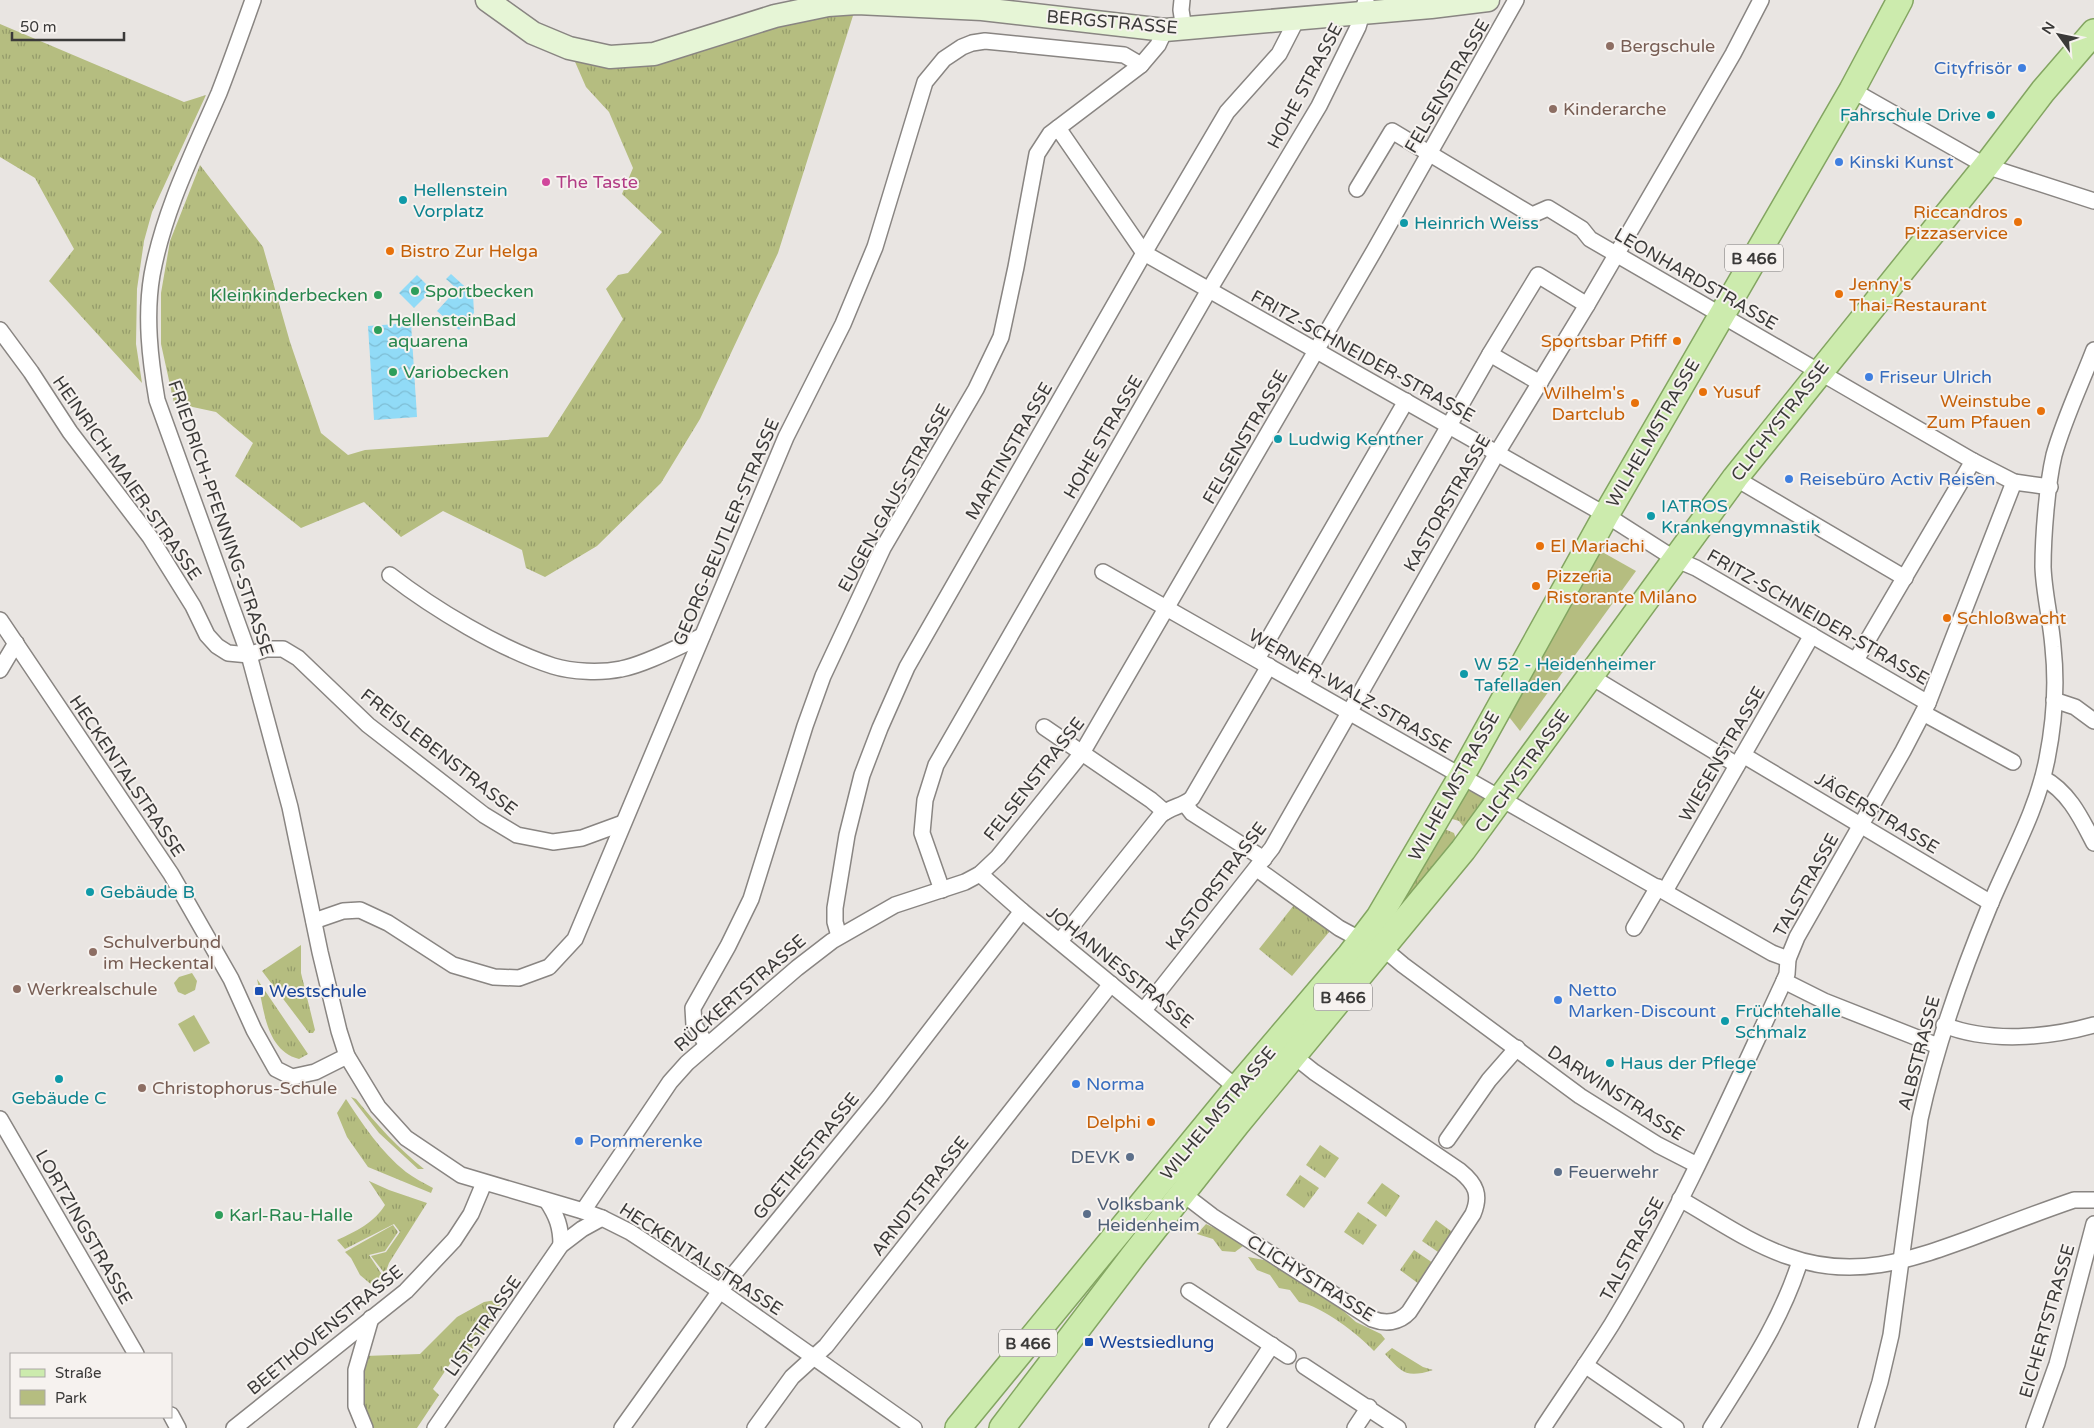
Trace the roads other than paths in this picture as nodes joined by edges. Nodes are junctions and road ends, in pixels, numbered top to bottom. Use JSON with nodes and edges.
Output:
{"nodes":[{"id":1,"x":253,"y":0,"type":"edge"},
{"id":2,"x":487,"y":0,"type":"edge"},
{"id":3,"x":1182,"y":0,"type":"edge"},
{"id":4,"x":1488,"y":0,"type":"edge"},
{"id":5,"x":1516,"y":0,"type":"edge"},
{"id":6,"x":1762,"y":0,"type":"edge"},
{"id":7,"x":1900,"y":0,"type":"edge"},
{"id":8,"x":828,"y":2,"type":"edge"},
{"id":9,"x":982,"y":4,"type":"edge"},
{"id":10,"x":1365,"y":6,"type":"edge"},
{"id":11,"x":1297,"y":19,"type":"junction"},
{"id":12,"x":1174,"y":30,"type":"junction"},
{"id":13,"x":2094,"y":32,"type":"edge"},
{"id":14,"x":1141,"y":65,"type":"junction"},
{"id":15,"x":1852,"y":90,"type":"junction"},
{"id":16,"x":1058,"y":128,"type":"junction"},
{"id":17,"x":1430,"y":153,"type":"junction"},
{"id":18,"x":1986,"y":166,"type":"junction"},
{"id":19,"x":1357,"y":189,"type":"dead end"},
{"id":20,"x":2094,"y":201,"type":"edge"},
{"id":21,"x":1144,"y":253,"type":"junction"},
{"id":22,"x":1616,"y":254,"type":"junction"},
{"id":23,"x":1209,"y":290,"type":"junction"},
{"id":24,"x":1587,"y":305,"type":"junction"},
{"id":25,"x":1721,"y":316,"type":"junction"},
{"id":26,"x":0,"y":330,"type":"edge"},
{"id":27,"x":2094,"y":350,"type":"edge"},
{"id":28,"x":1316,"y":351,"type":"junction"},
{"id":29,"x":1490,"y":354,"type":"junction"},
{"id":30,"x":1819,"y":372,"type":"junction"},
{"id":31,"x":1540,"y":383,"type":"junction"},
{"id":32,"x":1406,"y":401,"type":"junction"},
{"id":33,"x":1449,"y":426,"type":"junction"},
{"id":34,"x":1497,"y":453,"type":"junction"},
{"id":35,"x":1973,"y":461,"type":"junction"},
{"id":36,"x":1735,"y":478,"type":"junction"},
{"id":37,"x":2014,"y":482,"type":"junction"},
{"id":38,"x":2050,"y":487,"type":"junction"},
{"id":39,"x":1606,"y":515,"type":"junction"},
{"id":40,"x":1675,"y":559,"type":"junction"},
{"id":41,"x":1103,"y":572,"type":"dead end"},
{"id":42,"x":390,"y":575,"type":"dead end"},
{"id":43,"x":1905,"y":578,"type":"junction"},
{"id":44,"x":1168,"y":608,"type":"junction"},
{"id":45,"x":0,"y":620,"type":"edge"},
{"id":46,"x":1812,"y":634,"type":"junction"},
{"id":47,"x":702,"y":636,"type":"junction"},
{"id":48,"x":16,"y":643,"type":"junction"},
{"id":49,"x":249,"y":655,"type":"junction"},
{"id":50,"x":1856,"y":660,"type":"junction"},
{"id":51,"x":1263,"y":662,"type":"junction"},
{"id":52,"x":0,"y":670,"type":"edge"},
{"id":53,"x":1590,"y":676,"type":"junction"},
{"id":54,"x":1301,"y":684,"type":"junction"},
{"id":55,"x":2054,"y":700,"type":"junction"},
{"id":56,"x":1926,"y":708,"type":"junction"},
{"id":57,"x":1350,"y":712,"type":"junction"},
{"id":58,"x":2094,"y":720,"type":"edge"},
{"id":59,"x":1044,"y":727,"type":"dead end"},
{"id":60,"x":1082,"y":753,"type":"junction"},
{"id":61,"x":1740,"y":760,"type":"junction"},
{"id":62,"x":2013,"y":762,"type":"dead end"},
{"id":63,"x":1461,"y":777,"type":"junction"},
{"id":64,"x":2043,"y":778,"type":"junction"},
{"id":65,"x":1501,"y":800,"type":"junction"},
{"id":66,"x":1185,"y":804,"type":"junction"},
{"id":67,"x":1165,"y":812,"type":"junction"},
{"id":68,"x":623,"y":823,"type":"junction"},
{"id":69,"x":1434,"y":823,"type":"junction"},
{"id":70,"x":1861,"y":825,"type":"junction"},
{"id":71,"x":2094,"y":843,"type":"edge"},
{"id":72,"x":1463,"y":850,"type":"junction"},
{"id":73,"x":1261,"y":864,"type":"junction"},
{"id":74,"x":980,"y":874,"type":"junction"},
{"id":75,"x":1661,"y":889,"type":"junction"},
{"id":76,"x":942,"y":890,"type":"junction"},
{"id":77,"x":1991,"y":903,"type":"junction"},
{"id":78,"x":1022,"y":911,"type":"junction"},
{"id":79,"x":314,"y":921,"type":"junction"},
{"id":80,"x":1634,"y":928,"type":"dead end"},
{"id":81,"x":839,"y":936,"type":"junction"},
{"id":82,"x":1060,"y":941,"type":"junction"},
{"id":83,"x":1373,"y":943,"type":"junction"},
{"id":84,"x":1788,"y":959,"type":"junction"},
{"id":85,"x":1784,"y":981,"type":"junction"},
{"id":86,"x":1111,"y":984,"type":"junction"},
{"id":87,"x":1144,"y":1010,"type":"junction"},
{"id":88,"x":1944,"y":1025,"type":"junction"},
{"id":89,"x":2094,"y":1025,"type":"edge"},
{"id":90,"x":707,"y":1046,"type":"junction"},
{"id":91,"x":1938,"y":1046,"type":"junction"},
{"id":92,"x":1517,"y":1048,"type":"junction"},
{"id":93,"x":347,"y":1056,"type":"junction"},
{"id":94,"x":1294,"y":1056,"type":"junction"},
{"id":95,"x":1237,"y":1088,"type":"junction"},
{"id":96,"x":0,"y":1119,"type":"edge"},
{"id":97,"x":1448,"y":1140,"type":"dead end"},
{"id":98,"x":1697,"y":1165,"type":"junction"},
{"id":99,"x":484,"y":1183,"type":"junction"},
{"id":100,"x":1182,"y":1193,"type":"junction"},
{"id":101,"x":1680,"y":1199,"type":"junction"},
{"id":102,"x":2094,"y":1200,"type":"edge"},
{"id":103,"x":547,"y":1201,"type":"junction"},
{"id":104,"x":583,"y":1211,"type":"junction"},
{"id":105,"x":602,"y":1218,"type":"junction"},
{"id":106,"x":2094,"y":1224,"type":"edge"},
{"id":107,"x":561,"y":1245,"type":"junction"},
{"id":108,"x":1800,"y":1261,"type":"junction"},
{"id":109,"x":1900,"y":1262,"type":"junction"},
{"id":110,"x":720,"y":1291,"type":"junction"},
{"id":111,"x":1189,"y":1291,"type":"dead end"},
{"id":112,"x":371,"y":1318,"type":"junction"},
{"id":113,"x":1272,"y":1345,"type":"junction"},
{"id":114,"x":135,"y":1353,"type":"edge"},
{"id":115,"x":1288,"y":1356,"type":"dead end"},
{"id":116,"x":815,"y":1358,"type":"junction"},
{"id":117,"x":1585,"y":1365,"type":"junction"},
{"id":118,"x":1304,"y":1366,"type":"dead end"},
{"id":119,"x":1368,"y":1407,"type":"junction"},
{"id":120,"x":893,"y":1421,"type":"edge"},
{"id":121,"x":234,"y":1428,"type":"edge"},
{"id":122,"x":365,"y":1428,"type":"edge"},
{"id":123,"x":435,"y":1428,"type":"edge"},
{"id":124,"x":622,"y":1428,"type":"edge"},
{"id":125,"x":755,"y":1428,"type":"edge"},
{"id":126,"x":914,"y":1428,"type":"edge"},
{"id":127,"x":958,"y":1428,"type":"edge"},
{"id":128,"x":1002,"y":1428,"type":"edge"},
{"id":129,"x":1217,"y":1428,"type":"edge"},
{"id":130,"x":1355,"y":1428,"type":"edge"},
{"id":131,"x":1398,"y":1428,"type":"edge"},
{"id":132,"x":1543,"y":1428,"type":"edge"},
{"id":133,"x":1676,"y":1428,"type":"edge"},
{"id":134,"x":1711,"y":1428,"type":"edge"},
{"id":135,"x":1866,"y":1428,"type":"edge"},
{"id":136,"x":2034,"y":1428,"type":"edge"}],
"edges":[{"from":1,"to":49,"type":"street","name":"FRIEDRICH-PFENNING-STRASSE"},
{"from":2,"to":8,"type":"street","name":"BERGSTRASSE"},
{"from":3,"to":12,"type":"street"},
{"from":4,"to":10,"type":"street","name":"BERGSTRASSE"},
{"from":5,"to":17,"type":"street","name":"FELSENSTRASSE"},
{"from":6,"to":22,"type":"street","name":"KASTORSTRASSE"},
{"from":7,"to":15,"type":"main road","name":"WILHELMSTRASSE","number":"B 466"},
{"from":8,"to":9,"type":"street","name":"BERGSTRASSE"},
{"from":9,"to":12,"type":"street","name":"BERGSTRASSE"},
{"from":10,"to":11,"type":"street","name":"BERGSTRASSE"},
{"from":10,"to":23,"type":"street","name":"HOHE STRASSE"},
{"from":11,"to":12,"type":"street","name":"BERGSTRASSE"},
{"from":11,"to":21,"type":"street","name":"MARTINSTRASSE"},
{"from":12,"to":14,"type":"street","name":"EUGEN-GAUS-STRASSE"},
{"from":13,"to":18,"type":"main road","name":"CLICHYSTRASSE","number":"B 466"},
{"from":14,"to":16,"type":"street","name":"EUGEN-GAUS-STRASSE"},
{"from":14,"to":47,"type":"street","name":"GEORG-BEUTLER-STRASSE"},
{"from":15,"to":18,"type":"street"},
{"from":15,"to":25,"type":"main road","name":"WILHELMSTRASSE","number":"B 466"},
{"from":16,"to":21,"type":"street","name":"FRITZ-SCHNEIDER-STRASSE"},
{"from":16,"to":90,"type":"street","name":"EUGEN-GAUS-STRASSE"},
{"from":17,"to":19,"type":"street","name":"LEONHARDSTRASSE"},
{"from":17,"to":22,"type":"street","name":"LEONHARDSTRASSE"},
{"from":17,"to":28,"type":"street","name":"FELSENSTRASSE"},
{"from":18,"to":20,"type":"street"},
{"from":18,"to":30,"type":"main road","name":"CLICHYSTRASSE","number":"B 466"},
{"from":21,"to":23,"type":"street","name":"FRITZ-SCHNEIDER-STRASSE"},
{"from":21,"to":81,"type":"street","name":"MARTINSTRASSE"},
{"from":22,"to":24,"type":"street","name":"KASTORSTRASSE"},
{"from":22,"to":25,"type":"street","name":"LEONHARDSTRASSE"},
{"from":23,"to":28,"type":"street","name":"FRITZ-SCHNEIDER-STRASSE"},
{"from":23,"to":76,"type":"street","name":"HOHE STRASSE"},
{"from":24,"to":29,"type":"street"},
{"from":24,"to":31,"type":"street","name":"KASTORSTRASSE"},
{"from":25,"to":30,"type":"street","name":"LEONHARDSTRASSE"},
{"from":25,"to":39,"type":"main road","name":"WILHELMSTRASSE","number":"B 466"},
{"from":26,"to":49,"type":"street","name":"HEINRICH-MAIER-STRASSE"},
{"from":27,"to":38,"type":"street","name":"ALBSTRASSE"},
{"from":28,"to":32,"type":"street","name":"FRITZ-SCHNEIDER-STRASSE"},
{"from":28,"to":44,"type":"street","name":"FELSENSTRASSE"},
{"from":29,"to":31,"type":"street"},
{"from":29,"to":33,"type":"street"},
{"from":30,"to":35,"type":"street","name":"LEONHARDSTRASSE"},
{"from":30,"to":36,"type":"main road","name":"CLICHYSTRASSE","number":"B 466"},
{"from":31,"to":34,"type":"street","name":"KASTORSTRASSE"},
{"from":32,"to":33,"type":"street","name":"FRITZ-SCHNEIDER-STRASSE"},
{"from":32,"to":51,"type":"street"},
{"from":33,"to":34,"type":"street","name":"FRITZ-SCHNEIDER-STRASSE"},
{"from":33,"to":54,"type":"street"},
{"from":34,"to":39,"type":"street","name":"FRITZ-SCHNEIDER-STRASSE"},
{"from":34,"to":57,"type":"street","name":"KASTORSTRASSE"},
{"from":35,"to":37,"type":"street","name":"LEONHARDSTRASSE"},
{"from":35,"to":43,"type":"street"},
{"from":36,"to":40,"type":"main road","name":"CLICHYSTRASSE","number":"B 466"},
{"from":36,"to":43,"type":"street"},
{"from":37,"to":38,"type":"street","name":"LEONHARDSTRASSE"},
{"from":37,"to":56,"type":"street","name":"TALSTRASSE"},
{"from":38,"to":55,"type":"street","name":"ALBSTRASSE"},
{"from":39,"to":40,"type":"street","name":"FRITZ-SCHNEIDER-STRASSE"},
{"from":39,"to":63,"type":"main road","name":"WILHELMSTRASSE","number":"B 466"},
{"from":40,"to":46,"type":"street","name":"FRITZ-SCHNEIDER-STRASSE"},
{"from":40,"to":53,"type":"main road","name":"CLICHYSTRASSE","number":"B 466"},
{"from":41,"to":44,"type":"street","name":"WERNER-WALZ-STRASSE"},
{"from":42,"to":47,"type":"street"},
{"from":43,"to":50,"type":"street"},
{"from":44,"to":51,"type":"street","name":"WERNER-WALZ-STRASSE"},
{"from":44,"to":60,"type":"street","name":"FELSENSTRASSE"},
{"from":45,"to":48,"type":"street","name":"HECKENTALSTRASSE"},
{"from":46,"to":50,"type":"street","name":"FRITZ-SCHNEIDER-STRASSE"},
{"from":46,"to":61,"type":"street","name":"WIESENSTRASSE"},
{"from":47,"to":68,"type":"street","name":"GEORG-BEUTLER-STRASSE"},
{"from":48,"to":52,"type":"street"},
{"from":48,"to":93,"type":"street","name":"HECKENTALSTRASSE"},
{"from":49,"to":68,"type":"street","name":"FREISLEBENSTRASSE"},
{"from":49,"to":79,"type":"street","name":"FRIEDRICH-PFENNING-STRASSE"},
{"from":50,"to":56,"type":"street","name":"FRITZ-SCHNEIDER-STRASSE"},
{"from":51,"to":54,"type":"street","name":"WERNER-WALZ-STRASSE"},
{"from":51,"to":66,"type":"street"},
{"from":53,"to":61,"type":"street","name":"JÄGERSTRASSE"},
{"from":53,"to":65,"type":"main road","name":"CLICHYSTRASSE","number":"B 466"},
{"from":54,"to":57,"type":"street","name":"WERNER-WALZ-STRASSE"},
{"from":55,"to":58,"type":"street"},
{"from":55,"to":64,"type":"street","name":"ALBSTRASSE"},
{"from":56,"to":62,"type":"street"},
{"from":56,"to":70,"type":"street","name":"TALSTRASSE"},
{"from":57,"to":63,"type":"street","name":"WERNER-WALZ-STRASSE"},
{"from":57,"to":73,"type":"street","name":"KASTORSTRASSE"},
{"from":59,"to":60,"type":"street"},
{"from":60,"to":67,"type":"street"},
{"from":60,"to":74,"type":"street","name":"FELSENSTRASSE"},
{"from":61,"to":70,"type":"street","name":"JÄGERSTRASSE"},
{"from":61,"to":75,"type":"street","name":"WIESENSTRASSE"},
{"from":63,"to":65,"type":"street","name":"WERNER-WALZ-STRASSE"},
{"from":63,"to":69,"type":"main road","name":"WILHELMSTRASSE","number":"B 466"},
{"from":64,"to":71,"type":"street"},
{"from":64,"to":77,"type":"street","name":"ALBSTRASSE"},
{"from":65,"to":72,"type":"main road","name":"CLICHYSTRASSE","number":"B 466"},
{"from":65,"to":75,"type":"street","name":"WERNER-WALZ-STRASSE"},
{"from":66,"to":67,"type":"street"},
{"from":66,"to":73,"type":"street","name":"DARWINSTRASSE"},
{"from":67,"to":82,"type":"street"},
{"from":68,"to":79,"type":"street","name":"GEORG-BEUTLER-STRASSE"},
{"from":69,"to":72,"type":"main road"},
{"from":69,"to":83,"type":"main road","name":"WILHELMSTRASSE","number":"B 466"},
{"from":70,"to":77,"type":"street","name":"JÄGERSTRASSE"},
{"from":70,"to":84,"type":"street","name":"TALSTRASSE"},
{"from":72,"to":83,"type":"main road","name":"CLICHYSTRASSE","number":"B 466"},
{"from":73,"to":83,"type":"street","name":"DARWINSTRASSE"},
{"from":73,"to":87,"type":"street","name":"KASTORSTRASSE"},
{"from":74,"to":76,"type":"street","name":"RÜCKERTSTRASSE"},
{"from":74,"to":78,"type":"street","name":"JOHANNESSTRASSE"},
{"from":75,"to":80,"type":"street","name":"WIESENSTRASSE"},
{"from":75,"to":84,"type":"street","name":"WERNER-WALZ-STRASSE"},
{"from":76,"to":81,"type":"street","name":"RÜCKERTSTRASSE"},
{"from":77,"to":88,"type":"street","name":"ALBSTRASSE"},
{"from":78,"to":82,"type":"street","name":"JOHANNESSTRASSE"},
{"from":78,"to":110,"type":"street","name":"GOETHESTRASSE"},
{"from":79,"to":93,"type":"street","name":"FRIEDRICH-PFENNING-STRASSE"},
{"from":81,"to":90,"type":"street","name":"RÜCKERTSTRASSE"},
{"from":82,"to":86,"type":"street","name":"JOHANNESSTRASSE"},
{"from":83,"to":92,"type":"street","name":"DARWINSTRASSE"},
{"from":83,"to":94,"type":"main road","name":"CLICHYSTRASSE","number":"B 466"},
{"from":83,"to":95,"type":"main road","name":"WILHELMSTRASSE","number":"B 466"},
{"from":84,"to":85,"type":"street","name":"TALSTRASSE"},
{"from":85,"to":91,"type":"street"},
{"from":85,"to":98,"type":"street","name":"TALSTRASSE"},
{"from":86,"to":87,"type":"street","name":"JOHANNESSTRASSE"},
{"from":86,"to":116,"type":"street","name":"ARNDTSTRASSE"},
{"from":87,"to":95,"type":"street","name":"JOHANNESSTRASSE"},
{"from":88,"to":89,"type":"street"},
{"from":88,"to":91,"type":"street","name":"ALBSTRASSE"},
{"from":90,"to":104,"type":"street","name":"RÜCKERTSTRASSE"},
{"from":91,"to":109,"type":"street","name":"ALBSTRASSE"},
{"from":92,"to":97,"type":"street"},
{"from":92,"to":98,"type":"street","name":"DARWINSTRASSE"},
{"from":93,"to":99,"type":"street","name":"HECKENTALSTRASSE"},
{"from":94,"to":100,"type":"main road","name":"CLICHYSTRASSE","number":"B 466"},
{"from":94,"to":100,"type":"street","name":"CLICHYSTRASSE"},
{"from":95,"to":127,"type":"main road","name":"WILHELMSTRASSE","number":"B 466"},
{"from":96,"to":114,"type":"street","name":"LORTZINGSTRASSE"},
{"from":98,"to":101,"type":"street","name":"TALSTRASSE"},
{"from":99,"to":103,"type":"street","name":"HECKENTALSTRASSE"},
{"from":99,"to":112,"type":"street","name":"BEETHOVENSTRASSE"},
{"from":100,"to":128,"type":"main road","name":"CLICHYSTRASSE","number":"B 466"},
{"from":101,"to":108,"type":"street"},
{"from":101,"to":117,"type":"street","name":"TALSTRASSE"},
{"from":102,"to":109,"type":"street"},
{"from":103,"to":104,"type":"street","name":"HECKENTALSTRASSE"},
{"from":103,"to":107,"type":"street"},
{"from":104,"to":105,"type":"street","name":"HECKENTALSTRASSE"},
{"from":105,"to":107,"type":"street","name":"LISTSTRASSE"},
{"from":105,"to":110,"type":"street","name":"HECKENTALSTRASSE"},
{"from":106,"to":136,"type":"street","name":"EICHERTSTRASSE"},
{"from":107,"to":123,"type":"street","name":"LISTSTRASSE"},
{"from":108,"to":109,"type":"street"},
{"from":108,"to":134,"type":"street"},
{"from":109,"to":135,"type":"street","name":"ALBSTRASSE"},
{"from":110,"to":116,"type":"street","name":"HECKENTALSTRASSE"},
{"from":110,"to":124,"type":"street","name":"GOETHESTRASSE"},
{"from":111,"to":113,"type":"street"},
{"from":112,"to":121,"type":"street","name":"BEETHOVENSTRASSE"},
{"from":112,"to":122,"type":"street"},
{"from":113,"to":115,"type":"street"},
{"from":113,"to":129,"type":"street"},
{"from":116,"to":120,"type":"street","name":"HECKENTALSTRASSE"},
{"from":116,"to":125,"type":"street","name":"ARNDTSTRASSE"},
{"from":117,"to":132,"type":"street","name":"TALSTRASSE"},
{"from":117,"to":133,"type":"street"},
{"from":118,"to":119,"type":"street"},
{"from":119,"to":130,"type":"street"},
{"from":119,"to":131,"type":"street"},
{"from":120,"to":126,"type":"street","name":"HECKENTALSTRASSE"}]}
